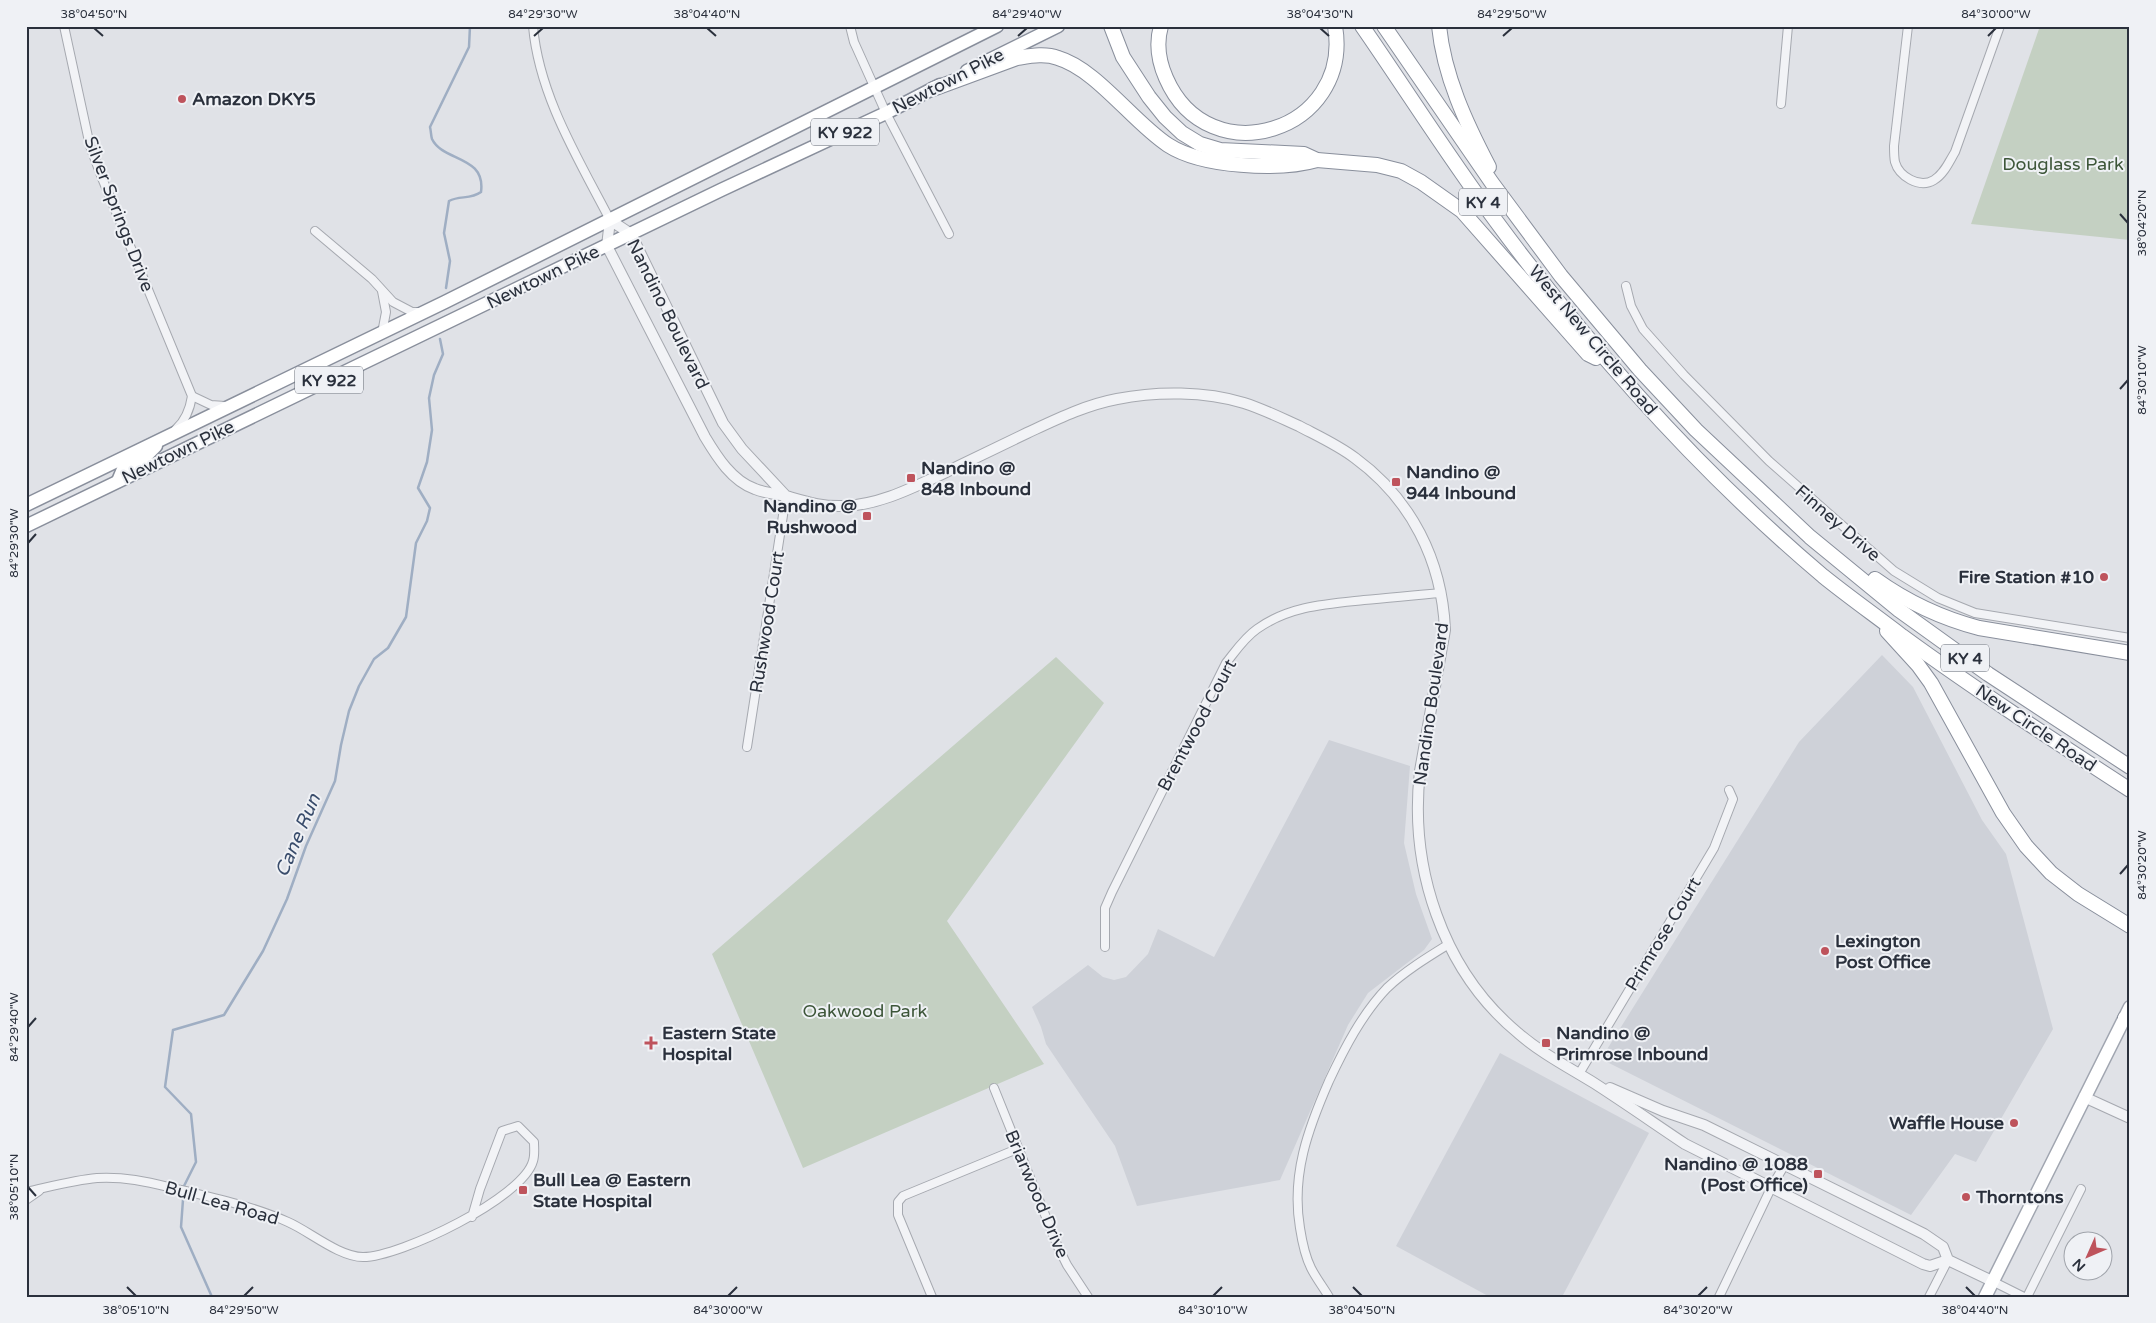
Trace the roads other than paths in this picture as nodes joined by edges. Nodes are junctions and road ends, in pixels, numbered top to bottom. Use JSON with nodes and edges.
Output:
{"nodes":[{"id":1,"x":64,"y":26,"type":"edge"},
{"id":2,"x":533,"y":26,"type":"edge"},
{"id":3,"x":850,"y":26,"type":"edge"},
{"id":4,"x":997,"y":26,"type":"edge"},
{"id":5,"x":1058,"y":26,"type":"edge"},
{"id":6,"x":1111,"y":26,"type":"edge"},
{"id":7,"x":1161,"y":26,"type":"edge"},
{"id":8,"x":1335,"y":26,"type":"edge"},
{"id":9,"x":1362,"y":26,"type":"edge"},
{"id":10,"x":1384,"y":26,"type":"edge"},
{"id":11,"x":1439,"y":26,"type":"edge"},
{"id":12,"x":1788,"y":26,"type":"edge"},
{"id":13,"x":1908,"y":26,"type":"edge"},
{"id":14,"x":2000,"y":26,"type":"edge"},
{"id":15,"x":874,"y":88,"type":"junction"},
{"id":16,"x":933,"y":88,"type":"junction"},
{"id":17,"x":1781,"y":104,"type":"dead end"},
{"id":18,"x":886,"y":113,"type":"junction"},
{"id":19,"x":1317,"y":160,"type":"junction"},
{"id":20,"x":1515,"y":216,"type":"junction"},
{"id":21,"x":610,"y":220,"type":"junction"},
{"id":22,"x":315,"y":231,"type":"dead end"},
{"id":23,"x":631,"y":234,"type":"junction"},
{"id":24,"x":949,"y":234,"type":"dead end"},
{"id":25,"x":607,"y":246,"type":"junction"},
{"id":26,"x":1626,"y":286,"type":"dead end"},
{"id":27,"x":382,"y":291,"type":"junction"},
{"id":28,"x":426,"y":311,"type":"junction"},
{"id":29,"x":382,"y":333,"type":"junction"},
{"id":30,"x":1613,"y":369,"type":"junction"},
{"id":31,"x":192,"y":396,"type":"junction"},
{"id":32,"x":236,"y":403,"type":"junction"},
{"id":33,"x":162,"y":439,"type":"junction"},
{"id":34,"x":118,"y":481,"type":"junction"},
{"id":35,"x":786,"y":496,"type":"junction"},
{"id":36,"x":26,"y":505,"type":"edge"},
{"id":37,"x":26,"y":526,"type":"edge"},
{"id":38,"x":1810,"y":536,"type":"junction"},
{"id":39,"x":1441,"y":593,"type":"junction"},
{"id":40,"x":1869,"y":612,"type":"junction"},
{"id":41,"x":2130,"y":638,"type":"edge"},
{"id":42,"x":2130,"y":654,"type":"edge"},
{"id":43,"x":747,"y":747,"type":"dead end"},
{"id":44,"x":2130,"y":767,"type":"edge"},
{"id":45,"x":1729,"y":790,"type":"dead end"},
{"id":46,"x":2130,"y":790,"type":"edge"},
{"id":47,"x":2130,"y":926,"type":"edge"},
{"id":48,"x":1449,"y":944,"type":"junction"},
{"id":49,"x":1105,"y":947,"type":"dead end"},
{"id":50,"x":2128,"y":1013,"type":"edge"},
{"id":51,"x":1579,"y":1074,"type":"junction"},
{"id":52,"x":994,"y":1088,"type":"dead end"},
{"id":53,"x":2084,"y":1097,"type":"junction"},
{"id":54,"x":1634,"y":1104,"type":"junction"},
{"id":55,"x":2130,"y":1118,"type":"edge"},
{"id":56,"x":1017,"y":1149,"type":"junction"},
{"id":57,"x":1784,"y":1166,"type":"junction"},
{"id":58,"x":1772,"y":1186,"type":"junction"},
{"id":59,"x":42,"y":1188,"type":"junction"},
{"id":60,"x":2081,"y":1189,"type":"dead end"},
{"id":61,"x":26,"y":1192,"type":"edge"},
{"id":62,"x":26,"y":1200,"type":"edge"},
{"id":63,"x":472,"y":1217,"type":"junction"},
{"id":64,"x":1948,"y":1260,"type":"junction"},
{"id":65,"x":1992,"y":1281,"type":"junction"},
{"id":66,"x":932,"y":1297,"type":"edge"},
{"id":67,"x":1088,"y":1297,"type":"edge"},
{"id":68,"x":1329,"y":1297,"type":"edge"},
{"id":69,"x":1719,"y":1297,"type":"edge"},
{"id":70,"x":1929,"y":1297,"type":"edge"},
{"id":71,"x":1985,"y":1297,"type":"edge"},
{"id":72,"x":2026,"y":1297,"type":"edge"}],
"edges":[{"from":1,"to":31,"type":"street","name":"Silver Springs Drive"},
{"from":2,"to":21,"type":"street"},
{"from":3,"to":15,"type":"street"},
{"from":4,"to":15,"type":"main road","name":"Newtown Pike","number":"KY 922"},
{"from":5,"to":16,"type":"main road","name":"Newtown Pike","number":"KY 922"},
{"from":6,"to":19,"type":"highway"},
{"from":7,"to":8,"type":"highway"},
{"from":9,"to":30,"type":"highway","name":"West New Circle Road","number":"KY 4"},
{"from":10,"to":20,"type":"highway","name":"West New Circle Road","number":"KY 4"},
{"from":11,"to":20,"type":"highway"},
{"from":12,"to":17,"type":"street"},
{"from":13,"to":14,"type":"street"},
{"from":15,"to":18,"type":"street"},
{"from":15,"to":21,"type":"main road","name":"Newtown Pike","number":"KY 922"},
{"from":16,"to":18,"type":"main road","name":"Newtown Pike","number":"KY 922"},
{"from":16,"to":19,"type":"highway"},
{"from":18,"to":23,"type":"main road","name":"Newtown Pike","number":"KY 922"},
{"from":18,"to":24,"type":"street"},
{"from":19,"to":30,"type":"highway"},
{"from":20,"to":38,"type":"highway","name":"West New Circle Road","number":"KY 4"},
{"from":21,"to":23,"type":"street","name":"Nandino Boulevard"},
{"from":21,"to":25,"type":"street","name":"Nandino Boulevard"},
{"from":21,"to":28,"type":"main road","name":"Newtown Pike","number":"KY 922"},
{"from":22,"to":27,"type":"street"},
{"from":23,"to":25,"type":"main road","name":"Newtown Pike","number":"KY 922"},
{"from":23,"to":35,"type":"street","name":"Nandino Boulevard"},
{"from":25,"to":34,"type":"main road","name":"Newtown Pike","number":"KY 922"},
{"from":25,"to":35,"type":"street","name":"Nandino Boulevard"},
{"from":26,"to":41,"type":"street","name":"Finney Drive"},
{"from":27,"to":28,"type":"street"},
{"from":27,"to":29,"type":"street"},
{"from":28,"to":29,"type":"main road","name":"Newtown Pike","number":"KY 922"},
{"from":29,"to":32,"type":"main road","name":"Newtown Pike","number":"KY 922"},
{"from":30,"to":40,"type":"highway","name":"West New Circle Road","number":"KY 4"},
{"from":31,"to":32,"type":"street"},
{"from":31,"to":33,"type":"street"},
{"from":32,"to":33,"type":"main road","name":"Newtown Pike","number":"KY 922"},
{"from":33,"to":34,"type":"main road"},
{"from":33,"to":36,"type":"main road","name":"Newtown Pike","number":"KY 922"},
{"from":34,"to":37,"type":"main road","name":"Newtown Pike","number":"KY 922"},
{"from":35,"to":39,"type":"street","name":"Nandino Boulevard"},
{"from":35,"to":43,"type":"street","name":"Rushwood Court"},
{"from":38,"to":42,"type":"highway"},
{"from":38,"to":44,"type":"highway","name":"New Circle Road","number":"KY 4"},
{"from":39,"to":48,"type":"street","name":"Nandino Boulevard"},
{"from":39,"to":49,"type":"street","name":"Brentwood Court"},
{"from":40,"to":46,"type":"highway","name":"New Circle Road","number":"KY 4"},
{"from":40,"to":47,"type":"highway"},
{"from":45,"to":51,"type":"street","name":"Primrose Court"},
{"from":48,"to":51,"type":"street","name":"Nandino Boulevard"},
{"from":48,"to":68,"type":"street"},
{"from":50,"to":53,"type":"main road"},
{"from":51,"to":54,"type":"street","name":"Nandino Boulevard"},
{"from":52,"to":56,"type":"street","name":"Briarwood Drive"},
{"from":53,"to":55,"type":"street"},
{"from":53,"to":65,"type":"main road"},
{"from":54,"to":57,"type":"street","name":"Nandino Boulevard"},
{"from":54,"to":58,"type":"street","name":"Nandino Boulevard"},
{"from":56,"to":66,"type":"street"},
{"from":56,"to":67,"type":"street","name":"Briarwood Drive"},
{"from":57,"to":58,"type":"street"},
{"from":57,"to":64,"type":"street","name":"Nandino Boulevard"},
{"from":58,"to":64,"type":"street","name":"Nandino Boulevard"},
{"from":58,"to":69,"type":"street"},
{"from":59,"to":61,"type":"street","name":"Bull Lea Road"},
{"from":59,"to":62,"type":"street","name":"Bull Lea Road"},
{"from":59,"to":63,"type":"street","name":"Bull Lea Road"},
{"from":60,"to":72,"type":"street"},
{"from":63,"to":63,"type":"street","name":"Bull Lea Road"},
{"from":64,"to":65,"type":"street","name":"Nandino Boulevard"},
{"from":64,"to":70,"type":"street"},
{"from":65,"to":71,"type":"main road"},
{"from":65,"to":72,"type":"street"}]}
